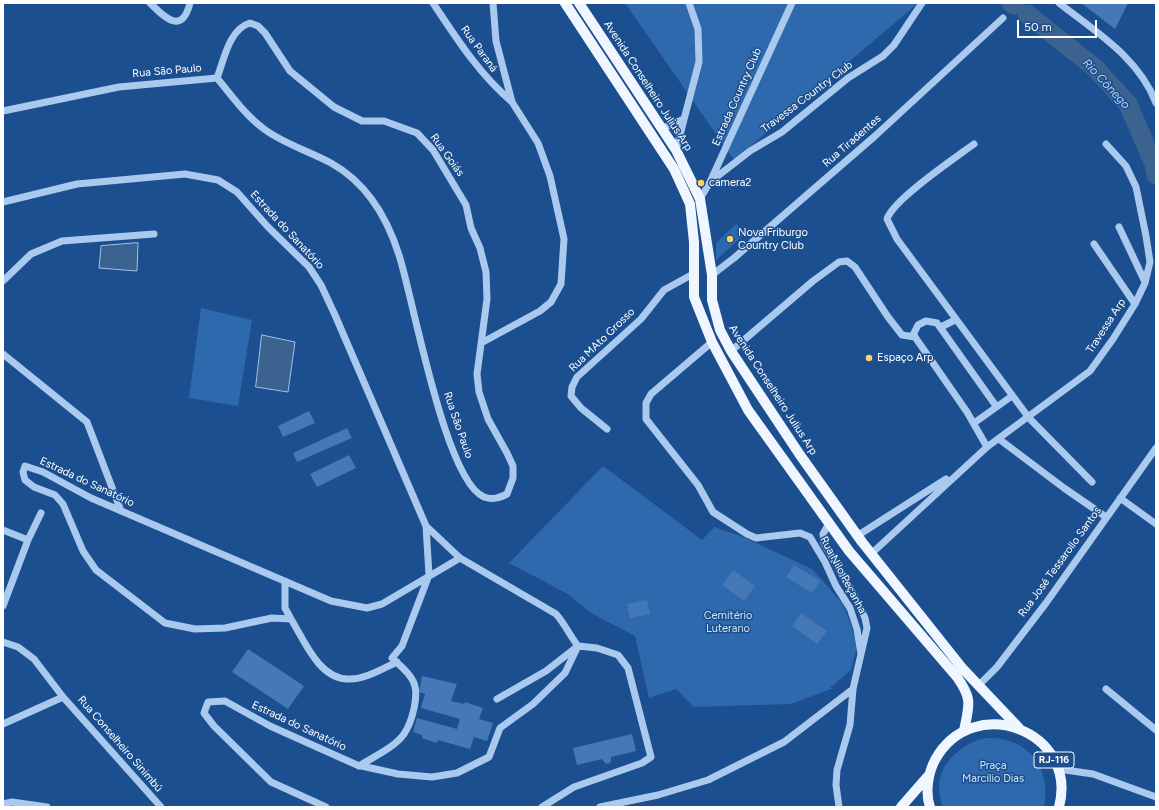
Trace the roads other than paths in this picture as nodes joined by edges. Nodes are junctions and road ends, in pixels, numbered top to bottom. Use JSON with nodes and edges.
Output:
{"nodes":[{"id":1,"x":150,"y":3,"type":"edge"},
{"id":2,"x":190,"y":3,"type":"edge"},
{"id":3,"x":433,"y":3,"type":"edge"},
{"id":4,"x":493,"y":3,"type":"edge"},
{"id":5,"x":565,"y":3,"type":"edge"},
{"id":6,"x":579,"y":3,"type":"edge"},
{"id":7,"x":689,"y":3,"type":"edge"},
{"id":8,"x":792,"y":3,"type":"edge"},
{"id":9,"x":922,"y":3,"type":"edge"},
{"id":10,"x":1059,"y":3,"type":"edge"},
{"id":11,"x":1003,"y":18,"type":"dead end"},
{"id":12,"x":217,"y":78,"type":"junction"},
{"id":13,"x":512,"y":102,"type":"junction"},
{"id":14,"x":1156,"y":103,"type":"edge"},
{"id":15,"x":3,"y":111,"type":"edge"},
{"id":16,"x":684,"y":119,"type":"junction"},
{"id":17,"x":660,"y":128,"type":"junction"},
{"id":18,"x":974,"y":144,"type":"dead end"},
{"id":19,"x":1106,"y":144,"type":"dead end"},
{"id":20,"x":676,"y":150,"type":"junction"},
{"id":21,"x":710,"y":182,"type":"junction"},
{"id":22,"x":700,"y":199,"type":"junction"},
{"id":23,"x":3,"y":202,"type":"edge"},
{"id":24,"x":1119,"y":227,"type":"dead end"},
{"id":25,"x":154,"y":234,"type":"dead end"},
{"id":26,"x":1094,"y":244,"type":"dead end"},
{"id":27,"x":693,"y":274,"type":"junction"},
{"id":28,"x":712,"y":275,"type":"junction"},
{"id":29,"x":3,"y":281,"type":"edge"},
{"id":30,"x":1145,"y":283,"type":"junction"},
{"id":31,"x":1135,"y":304,"type":"junction"},
{"id":32,"x":955,"y":320,"type":"junction"},
{"id":33,"x":941,"y":327,"type":"junction"},
{"id":34,"x":915,"y":338,"type":"junction"},
{"id":35,"x":482,"y":342,"type":"junction"},
{"id":36,"x":712,"y":342,"type":"junction"},
{"id":37,"x":731,"y":351,"type":"junction"},
{"id":38,"x":3,"y":354,"type":"edge"},
{"id":39,"x":1012,"y":396,"type":"junction"},
{"id":40,"x":996,"y":406,"type":"junction"},
{"id":41,"x":1029,"y":418,"type":"junction"},
{"id":42,"x":974,"y":423,"type":"junction"},
{"id":43,"x":607,"y":429,"type":"dead end"},
{"id":44,"x":999,"y":439,"type":"junction"},
{"id":45,"x":987,"y":447,"type":"junction"},
{"id":46,"x":1156,"y":448,"type":"edge"},
{"id":47,"x":962,"y":469,"type":"junction"},
{"id":48,"x":1092,"y":482,"type":"dead end"},
{"id":49,"x":1120,"y":498,"type":"junction"},
{"id":50,"x":121,"y":511,"type":"junction"},
{"id":51,"x":41,"y":513,"type":"dead end"},
{"id":52,"x":1106,"y":517,"type":"junction"},
{"id":53,"x":1156,"y":524,"type":"edge"},
{"id":54,"x":828,"y":525,"type":"junction"},
{"id":55,"x":426,"y":526,"type":"junction"},
{"id":56,"x":3,"y":530,"type":"edge"},
{"id":57,"x":857,"y":536,"type":"junction"},
{"id":58,"x":28,"y":540,"type":"junction"},
{"id":59,"x":871,"y":554,"type":"junction"},
{"id":60,"x":460,"y":558,"type":"junction"},
{"id":61,"x":429,"y":575,"type":"junction"},
{"id":62,"x":285,"y":581,"type":"junction"},
{"id":63,"x":3,"y":606,"type":"edge"},
{"id":64,"x":291,"y":619,"type":"junction"},
{"id":65,"x":3,"y":642,"type":"edge"},
{"id":66,"x":578,"y":646,"type":"junction"},
{"id":67,"x":861,"y":654,"type":"junction"},
{"id":68,"x":397,"y":662,"type":"junction"},
{"id":69,"x":979,"y":685,"type":"junction"},
{"id":70,"x":853,"y":689,"type":"junction"},
{"id":71,"x":1106,"y":689,"type":"dead end"},
{"id":72,"x":63,"y":696,"type":"junction"},
{"id":73,"x":497,"y":699,"type":"dead end"},
{"id":74,"x":3,"y":724,"type":"edge"},
{"id":75,"x":1019,"y":728,"type":"junction"},
{"id":76,"x":1156,"y":730,"type":"edge"},
{"id":77,"x":964,"y":731,"type":"junction"},
{"id":78,"x":359,"y":766,"type":"junction"},
{"id":79,"x":1058,"y":768,"type":"junction"},
{"id":80,"x":929,"y":775,"type":"junction"},
{"id":81,"x":1156,"y":797,"type":"edge"},
{"id":82,"x":3,"y":804,"type":"edge"},
{"id":83,"x":46,"y":807,"type":"edge"},
{"id":84,"x":161,"y":807,"type":"edge"},
{"id":85,"x":326,"y":807,"type":"edge"},
{"id":86,"x":542,"y":807,"type":"edge"},
{"id":87,"x":600,"y":807,"type":"edge"},
{"id":88,"x":839,"y":807,"type":"edge"},
{"id":89,"x":901,"y":807,"type":"edge"},
{"id":90,"x":930,"y":807,"type":"edge"},
{"id":91,"x":1059,"y":807,"type":"edge"}],
"edges":[{"from":1,"to":2,"type":"street"},
{"from":3,"to":13,"type":"street","name":"Rua Paraná"},
{"from":4,"to":13,"type":"street"},
{"from":5,"to":27,"type":"main road"},
{"from":6,"to":17,"type":"main road","name":"Avenida Conselheiro Julius Arp"},
{"from":7,"to":16,"type":"street"},
{"from":8,"to":21,"type":"street","name":"Estrada Country Club"},
{"from":9,"to":21,"type":"street","name":"Travessa Country Club"},
{"from":10,"to":14,"type":"street"},
{"from":11,"to":28,"type":"street","name":"Rua Tiradentes"},
{"from":12,"to":15,"type":"street","name":"Rua São Paulo"},
{"from":12,"to":35,"type":"street","name":"Rua Goiás"},
{"from":12,"to":35,"type":"street","name":"Rua São Paulo"},
{"from":13,"to":35,"type":"street"},
{"from":16,"to":17,"type":"street"},
{"from":16,"to":20,"type":"street"},
{"from":17,"to":20,"type":"main road","name":"Avenida Conselheiro Julius Arp"},
{"from":18,"to":32,"type":"street"},
{"from":19,"to":30,"type":"street","name":"Travessa Arp"},
{"from":20,"to":22,"type":"main road","name":"Avenida Conselheiro Julius Arp"},
{"from":21,"to":22,"type":"street","name":"Estrada Country Club"},
{"from":22,"to":28,"type":"main road","name":"Avenida Conselheiro Julius Arp"},
{"from":23,"to":55,"type":"street","name":"Estrada do Sanatório"},
{"from":24,"to":30,"type":"street"},
{"from":25,"to":29,"type":"street"},
{"from":26,"to":31,"type":"street"},
{"from":27,"to":36,"type":"main road"},
{"from":27,"to":43,"type":"street","name":"Rua MAto Grosso"},
{"from":28,"to":37,"type":"main road","name":"Avenida Conselheiro Julius Arp"},
{"from":30,"to":31,"type":"street","name":"Travessa Arp"},
{"from":31,"to":41,"type":"street","name":"Travessa Arp"},
{"from":32,"to":33,"type":"street"},
{"from":32,"to":39,"type":"street"},
{"from":33,"to":34,"type":"street"},
{"from":33,"to":40,"type":"street"},
{"from":34,"to":37,"type":"street"},
{"from":34,"to":42,"type":"street"},
{"from":36,"to":54,"type":"main road"},
{"from":36,"to":67,"type":"street","name":"Rua Nilo Peçanha"},
{"from":37,"to":57,"type":"main road","name":"Avenida Conselheiro Julius Arp"},
{"from":38,"to":50,"type":"street"},
{"from":39,"to":40,"type":"street"},
{"from":39,"to":41,"type":"street"},
{"from":40,"to":42,"type":"street"},
{"from":41,"to":44,"type":"street","name":"Travessa Arp"},
{"from":41,"to":48,"type":"street"},
{"from":42,"to":45,"type":"street"},
{"from":44,"to":45,"type":"street","name":"Travessa Arp"},
{"from":44,"to":52,"type":"street"},
{"from":45,"to":47,"type":"street","name":"Travessa Arp"},
{"from":46,"to":49,"type":"street","name":"Rua José Tessarollo Santos"},
{"from":47,"to":57,"type":"street","name":"Travessa Arp"},
{"from":47,"to":59,"type":"street","name":"Travessa Arp"},
{"from":49,"to":52,"type":"street","name":"Rua José Tessarollo Santos"},
{"from":49,"to":53,"type":"street"},
{"from":50,"to":62,"type":"street","name":"Estrada do Sanatório"},
{"from":50,"to":64,"type":"street","name":"Estrada do Sanatório"},
{"from":51,"to":58,"type":"street"},
{"from":52,"to":69,"type":"street","name":"Rua José Tessarollo Santos"},
{"from":54,"to":67,"type":"street","name":"Rua Nilo Peçanha"},
{"from":54,"to":77,"type":"main road"},
{"from":55,"to":60,"type":"street","name":"Estrada do Sanatório"},
{"from":55,"to":61,"type":"street","name":"Estrada do Sanatório"},
{"from":56,"to":58,"type":"street"},
{"from":57,"to":59,"type":"main road","name":"Avenida Conselheiro Julius Arp"},
{"from":58,"to":63,"type":"street"},
{"from":59,"to":69,"type":"main road","name":"Avenida Conselheiro Julius Arp"},
{"from":60,"to":61,"type":"street","name":"Estrada do Sanatório"},
{"from":60,"to":66,"type":"street","name":"Estrada do Sanatório"},
{"from":61,"to":62,"type":"street","name":"Estrada do Sanatório"},
{"from":61,"to":68,"type":"street","name":"Estrada do Sanatório"},
{"from":62,"to":64,"type":"street"},
{"from":64,"to":68,"type":"street"},
{"from":65,"to":72,"type":"street","name":"Rua Conselheiro Sinimbú"},
{"from":66,"to":73,"type":"street"},
{"from":66,"to":78,"type":"street","name":"Estrada do Sanatório"},
{"from":66,"to":86,"type":"street"},
{"from":67,"to":70,"type":"street","name":"Rua Nilo Peçanha"},
{"from":68,"to":78,"type":"street"},
{"from":69,"to":75,"type":"main road","name":"Avenida Conselheiro Julius Arp"},
{"from":70,"to":87,"type":"street"},
{"from":70,"to":88,"type":"street","name":"Rua Nilo Peçanha"},
{"from":71,"to":76,"type":"street"},
{"from":72,"to":74,"type":"street"},
{"from":72,"to":84,"type":"street","name":"Rua Conselheiro Sinimbú"},
{"from":75,"to":77,"type":"main road","number":"RJ-116"},
{"from":75,"to":79,"type":"main road","number":"RJ-116"},
{"from":77,"to":80,"type":"main road","number":"RJ-116"},
{"from":78,"to":85,"type":"street","name":"Estrada do Sanatório"},
{"from":79,"to":81,"type":"street"},
{"from":79,"to":91,"type":"main road","number":"RJ-116"},
{"from":80,"to":89,"type":"main road","number":"RJ-116"},
{"from":80,"to":90,"type":"main road","number":"RJ-116"},
{"from":82,"to":83,"type":"street"}]}
